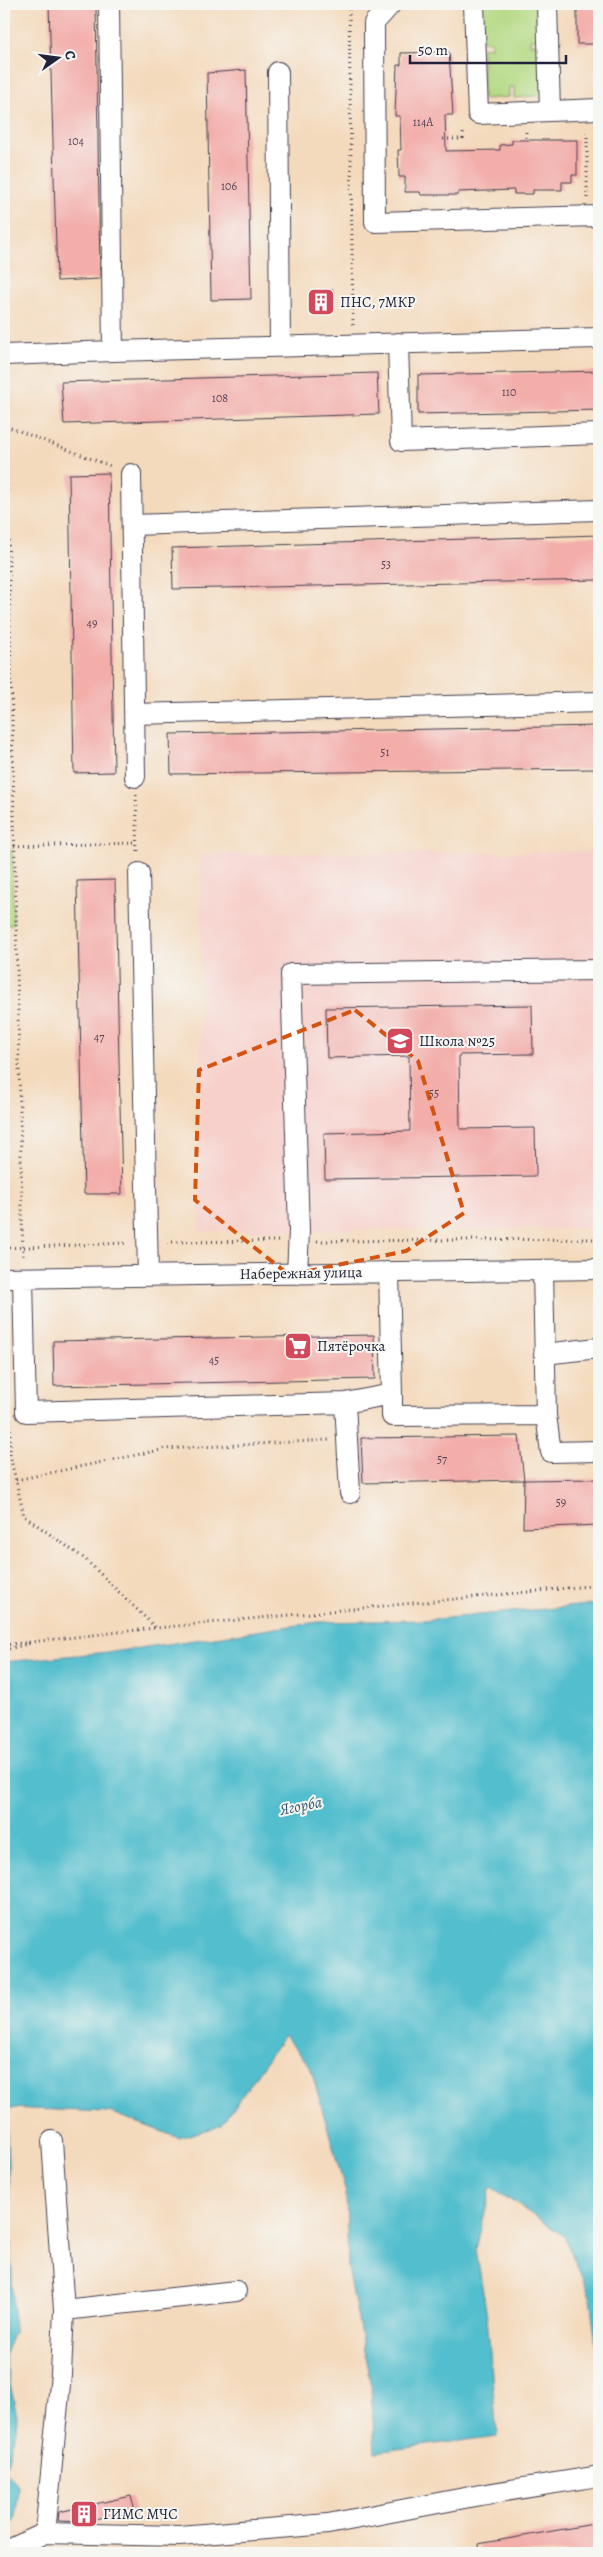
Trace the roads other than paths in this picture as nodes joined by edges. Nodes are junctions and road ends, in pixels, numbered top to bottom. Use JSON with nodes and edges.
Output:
{"nodes":[{"id":1,"x":109,"y":4,"type":"edge"},
{"id":2,"x":391,"y":4,"type":"edge"},
{"id":3,"x":474,"y":4,"type":"edge"},
{"id":4,"x":547,"y":4,"type":"edge"},
{"id":5,"x":278,"y":72,"type":"dead end"},
{"id":6,"x":599,"y":109,"type":"edge"},
{"id":7,"x":550,"y":111,"type":"junction"},
{"id":8,"x":599,"y":216,"type":"edge"},
{"id":9,"x":599,"y":338,"type":"edge"},
{"id":10,"x":398,"y":343,"type":"junction"},
{"id":11,"x":280,"y":347,"type":"junction"},
{"id":12,"x":113,"y":352,"type":"junction"},
{"id":13,"x":4,"y":355,"type":"edge"},
{"id":14,"x":599,"y":434,"type":"edge"},
{"id":15,"x":131,"y":474,"type":"road end"},
{"id":16,"x":599,"y":510,"type":"edge"},
{"id":17,"x":132,"y":525,"type":"junction"},
{"id":18,"x":599,"y":702,"type":"edge"},
{"id":19,"x":134,"y":714,"type":"junction"},
{"id":20,"x":135,"y":777,"type":"road end"},
{"id":21,"x":139,"y":873,"type":"road end"},
{"id":22,"x":599,"y":970,"type":"edge"},
{"id":23,"x":599,"y":1269,"type":"edge"},
{"id":24,"x":543,"y":1270,"type":"junction"},
{"id":25,"x":389,"y":1272,"type":"junction"},
{"id":26,"x":297,"y":1274,"type":"junction"},
{"id":27,"x":148,"y":1275,"type":"junction"},
{"id":28,"x":13,"y":1278,"type":"edge"},
{"id":29,"x":598,"y":1348,"type":"edge"},
{"id":30,"x":544,"y":1354,"type":"junction"},
{"id":31,"x":392,"y":1394,"type":"junction"},
{"id":32,"x":345,"y":1403,"type":"junction"},
{"id":33,"x":546,"y":1415,"type":"junction"},
{"id":34,"x":599,"y":1451,"type":"edge"},
{"id":35,"x":350,"y":1493,"type":"dead end"},
{"id":36,"x":52,"y":2140,"type":"dead end"},
{"id":37,"x":236,"y":2291,"type":"dead end"},
{"id":38,"x":64,"y":2310,"type":"junction"},
{"id":39,"x":599,"y":2476,"type":"edge"},
{"id":40,"x":45,"y":2533,"type":"junction"},
{"id":41,"x":4,"y":2552,"type":"edge"}],
"edges":[{"from":1,"to":12,"type":"street"},
{"from":2,"to":8,"type":"street"},
{"from":3,"to":7,"type":"street"},
{"from":4,"to":7,"type":"street"},
{"from":5,"to":11,"type":"street"},
{"from":6,"to":7,"type":"street"},
{"from":9,"to":10,"type":"street"},
{"from":10,"to":11,"type":"street"},
{"from":10,"to":14,"type":"street"},
{"from":11,"to":12,"type":"street"},
{"from":12,"to":13,"type":"street"},
{"from":15,"to":17,"type":"street"},
{"from":16,"to":17,"type":"street"},
{"from":17,"to":19,"type":"street"},
{"from":18,"to":19,"type":"street"},
{"from":19,"to":20,"type":"street"},
{"from":21,"to":27,"type":"street"},
{"from":22,"to":26,"type":"street"},
{"from":23,"to":24,"type":"street","name":"Набережная улица"},
{"from":24,"to":25,"type":"street","name":"Набережная улица"},
{"from":24,"to":30,"type":"street"},
{"from":25,"to":26,"type":"street","name":"Набережная улица"},
{"from":25,"to":31,"type":"street"},
{"from":26,"to":27,"type":"street","name":"Набережная улица"},
{"from":27,"to":28,"type":"street","name":"Набережная улица"},
{"from":28,"to":32,"type":"street"},
{"from":29,"to":30,"type":"street"},
{"from":30,"to":33,"type":"street"},
{"from":31,"to":32,"type":"street"},
{"from":31,"to":33,"type":"street"},
{"from":32,"to":35,"type":"street"},
{"from":33,"to":34,"type":"street"},
{"from":36,"to":38,"type":"street"},
{"from":37,"to":38,"type":"street"},
{"from":38,"to":40,"type":"street"},
{"from":39,"to":40,"type":"street"},
{"from":40,"to":41,"type":"street"}]}
